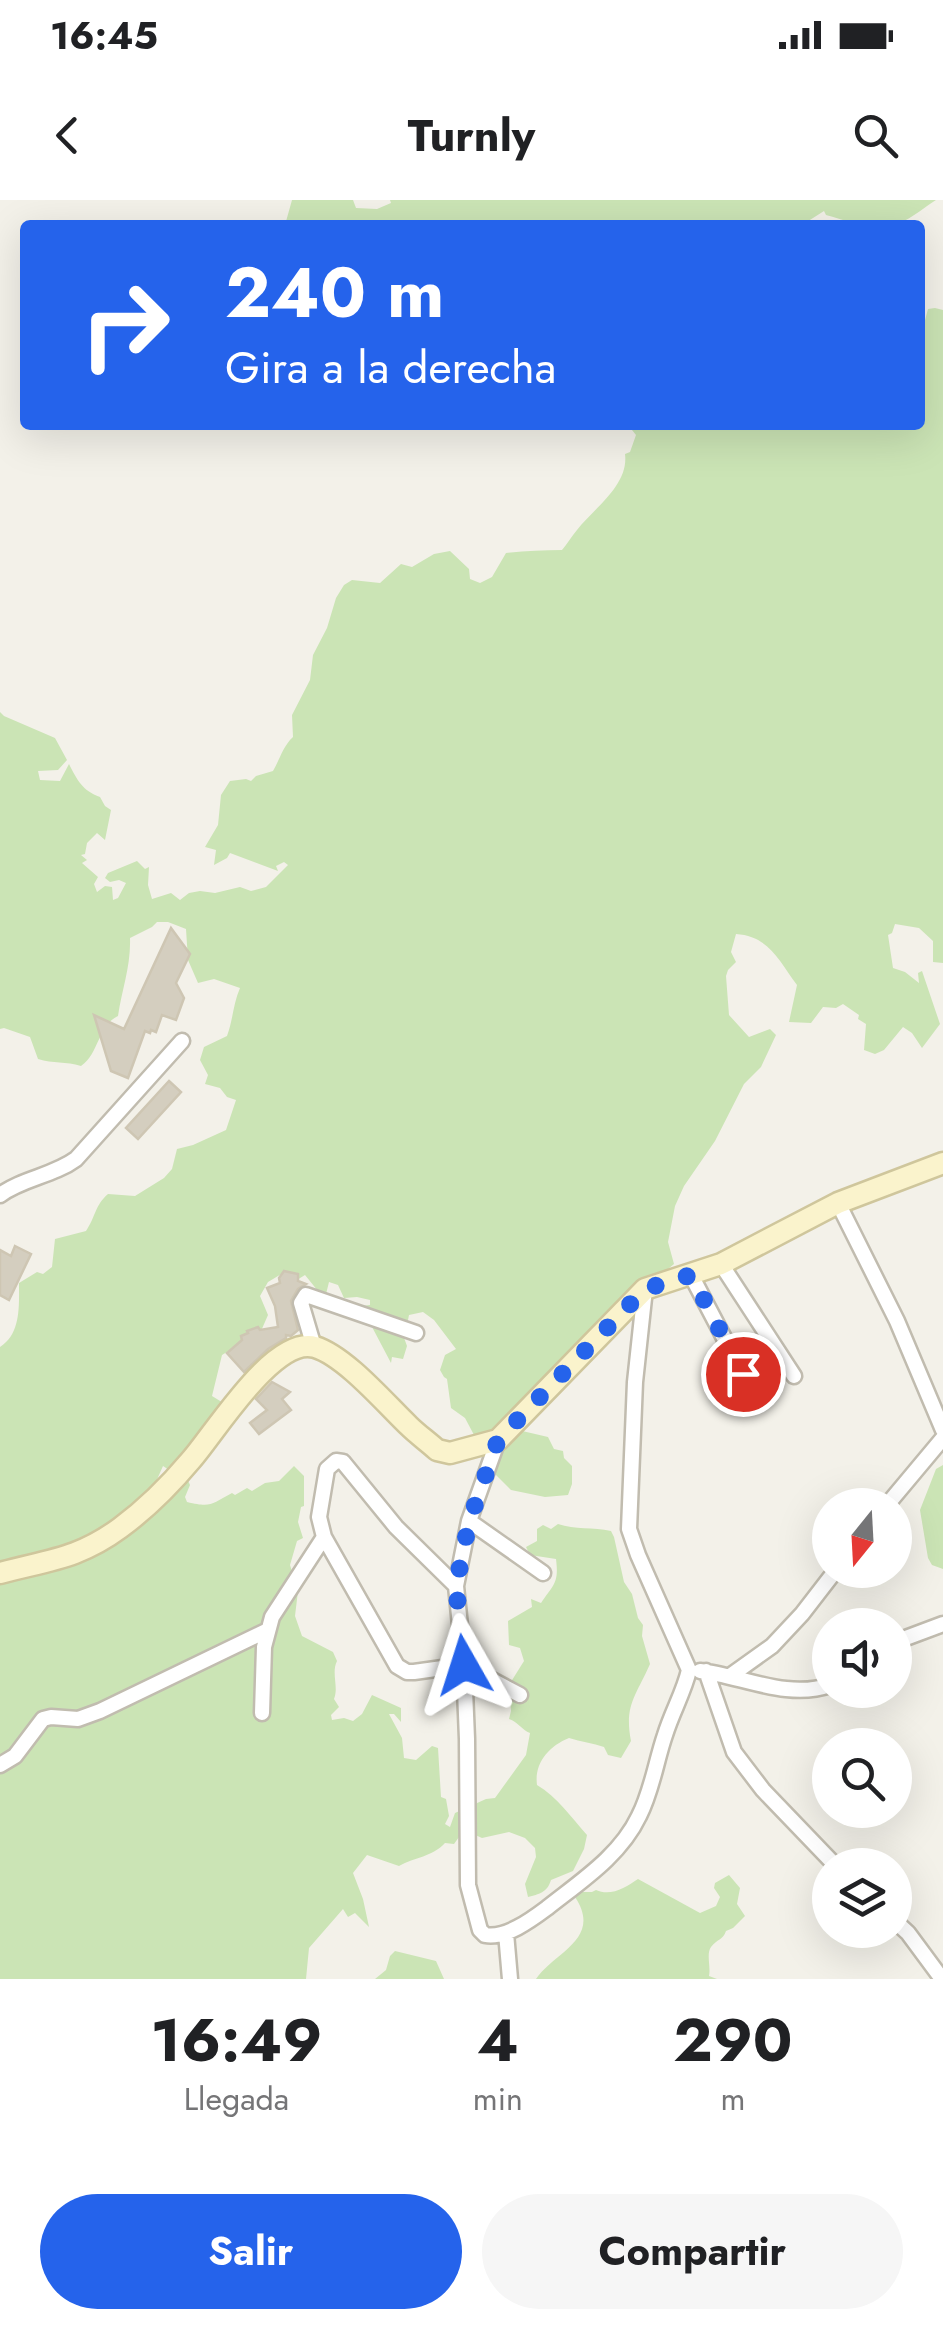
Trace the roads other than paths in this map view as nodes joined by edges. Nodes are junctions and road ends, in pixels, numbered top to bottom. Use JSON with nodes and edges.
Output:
{"nodes":[{"id":1,"x":182,"y":1041,"type":"dead end"},
{"id":2,"x":943,"y":1163,"type":"edge"},
{"id":3,"x":0,"y":1195,"type":"edge"},
{"id":4,"x":838,"y":1204,"type":"junction"},
{"id":5,"x":721,"y":1264,"type":"junction"},
{"id":6,"x":691,"y":1275,"type":"junction"},
{"id":7,"x":645,"y":1289,"type":"junction"},
{"id":8,"x":416,"y":1333,"type":"dead end"},
{"id":9,"x":314,"y":1346,"type":"junction"},
{"id":10,"x":743,"y":1374,"type":"dead end"},
{"id":11,"x":794,"y":1376,"type":"dead end"},
{"id":12,"x":943,"y":1430,"type":"edge"},
{"id":13,"x":943,"y":1438,"type":"edge"},
{"id":14,"x":498,"y":1440,"type":"junction"},
{"id":15,"x":901,"y":1488,"type":"edge"},
{"id":16,"x":469,"y":1522,"type":"junction"},
{"id":17,"x":324,"y":1536,"type":"junction"},
{"id":18,"x":0,"y":1573,"type":"edge"},
{"id":19,"x":543,"y":1573,"type":"dead end"},
{"id":20,"x":456,"y":1586,"type":"junction"},
{"id":21,"x":821,"y":1588,"type":"edge"},
{"id":22,"x":943,"y":1624,"type":"edge"},
{"id":23,"x":268,"y":1630,"type":"junction"},
{"id":24,"x":912,"y":1636,"type":"edge"},
{"id":25,"x":464,"y":1665,"type":"junction"},
{"id":26,"x":689,"y":1670,"type":"junction"},
{"id":27,"x":706,"y":1672,"type":"junction"},
{"id":28,"x":730,"y":1676,"type":"junction"},
{"id":29,"x":812,"y":1689,"type":"edge"},
{"id":30,"x":520,"y":1695,"type":"dead end"},
{"id":31,"x":262,"y":1713,"type":"dead end"},
{"id":32,"x":0,"y":1765,"type":"edge"},
{"id":33,"x":819,"y":1848,"type":"edge"},
{"id":34,"x":506,"y":1933,"type":"junction"},
{"id":35,"x":912,"y":1938,"type":"edge"},
{"id":36,"x":510,"y":1979,"type":"edge"},
{"id":37,"x":942,"y":1979,"type":"edge"}],
"edges":[{"from":1,"to":3,"type":"street"},
{"from":2,"to":4,"type":"street"},
{"from":4,"to":5,"type":"street"},
{"from":4,"to":12,"type":"street"},
{"from":5,"to":6,"type":"street"},
{"from":5,"to":11,"type":"street"},
{"from":6,"to":7,"type":"street"},
{"from":6,"to":10,"type":"street"},
{"from":7,"to":14,"type":"street"},
{"from":7,"to":26,"type":"street"},
{"from":8,"to":9,"type":"street"},
{"from":9,"to":14,"type":"street"},
{"from":9,"to":18,"type":"street"},
{"from":13,"to":15,"type":"street"},
{"from":14,"to":16,"type":"street"},
{"from":16,"to":19,"type":"street"},
{"from":16,"to":20,"type":"street"},
{"from":17,"to":20,"type":"street"},
{"from":17,"to":23,"type":"street"},
{"from":17,"to":25,"type":"street"},
{"from":20,"to":25,"type":"street"},
{"from":21,"to":28,"type":"street"},
{"from":22,"to":24,"type":"street"},
{"from":23,"to":31,"type":"street"},
{"from":23,"to":32,"type":"street"},
{"from":25,"to":30,"type":"street"},
{"from":25,"to":34,"type":"street"},
{"from":26,"to":27,"type":"street"},
{"from":26,"to":34,"type":"street"},
{"from":27,"to":28,"type":"street"},
{"from":27,"to":33,"type":"street"},
{"from":28,"to":29,"type":"street"},
{"from":34,"to":36,"type":"street"},
{"from":35,"to":37,"type":"street"}]}
